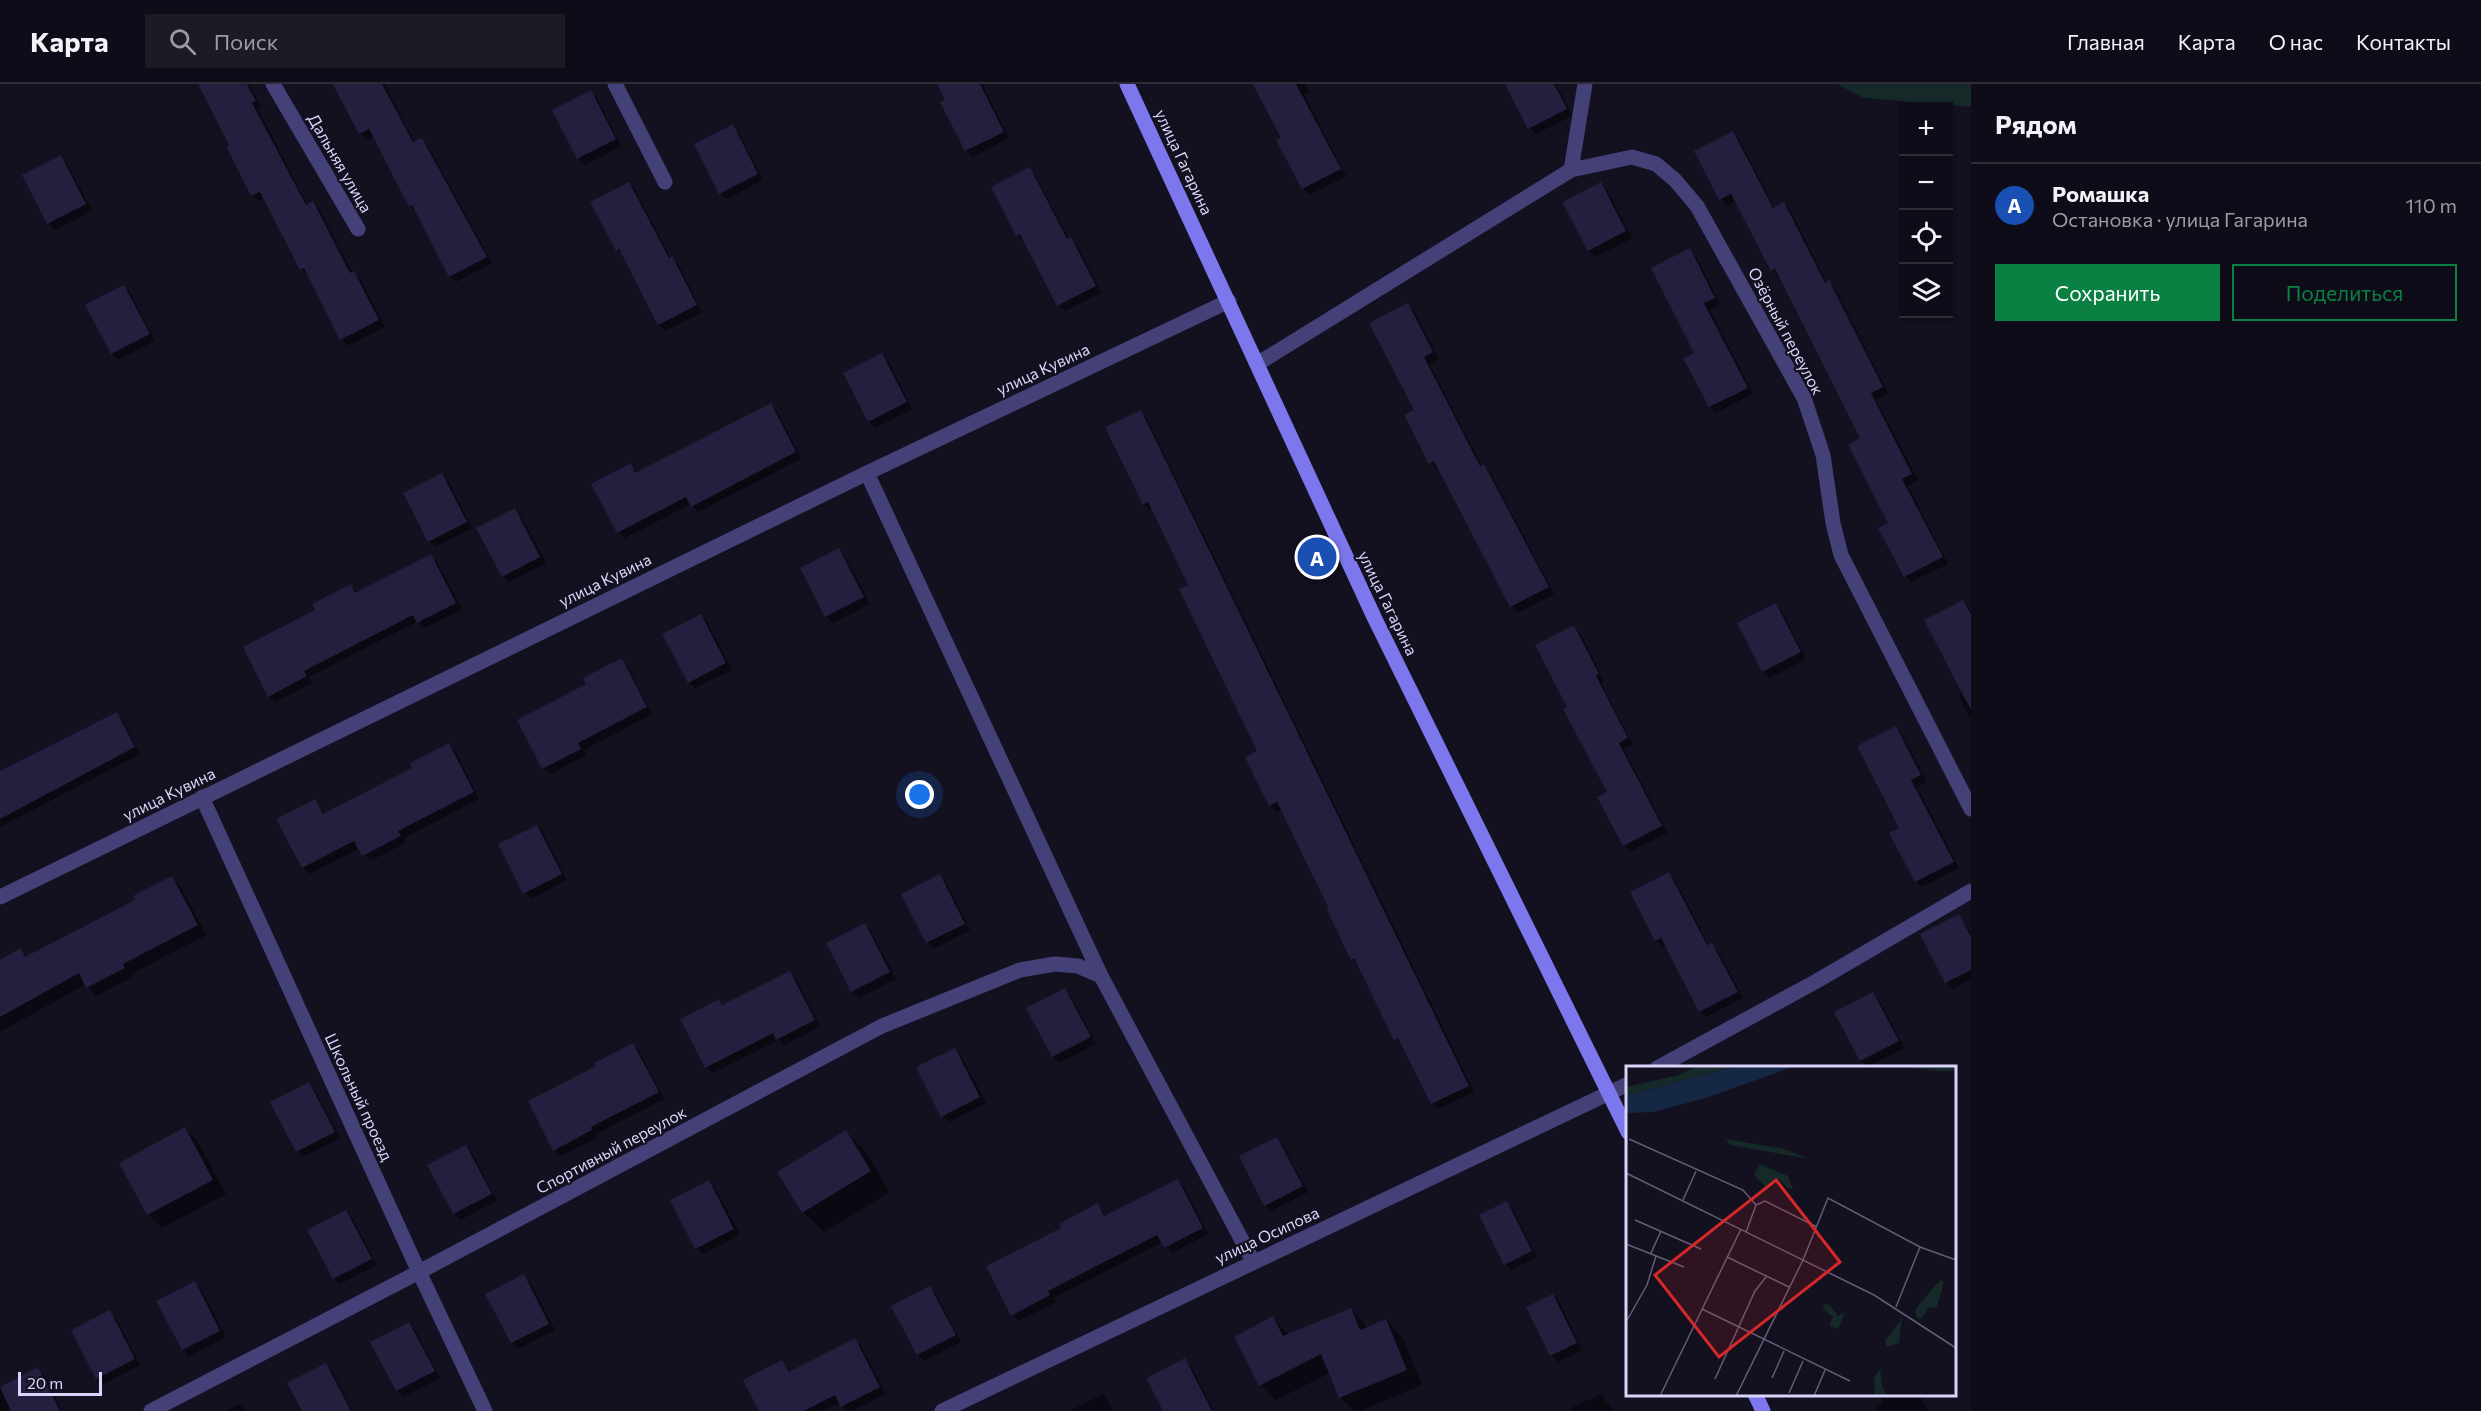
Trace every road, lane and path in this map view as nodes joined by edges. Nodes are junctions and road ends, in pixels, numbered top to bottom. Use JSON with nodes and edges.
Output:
{"nodes":[{"id":1,"x":273,"y":84,"type":"edge"},
{"id":2,"x":615,"y":84,"type":"edge"},
{"id":3,"x":1127,"y":84,"type":"edge"},
{"id":4,"x":1585,"y":84,"type":"edge"},
{"id":5,"x":1571,"y":170,"type":"junction"},
{"id":6,"x":665,"y":182,"type":"dead end"},
{"id":7,"x":358,"y":229,"type":"dead end"},
{"id":8,"x":1229,"y":301,"type":"junction"},
{"id":9,"x":1257,"y":364,"type":"junction"},
{"id":10,"x":867,"y":473,"type":"junction"},
{"id":11,"x":202,"y":797,"type":"junction"},
{"id":12,"x":1971,"y":809,"type":"edge"},
{"id":13,"x":1971,"y":891,"type":"edge"},
{"id":14,"x":0,"y":897,"type":"edge"},
{"id":15,"x":1101,"y":976,"type":"junction"},
{"id":16,"x":1661,"y":1066,"type":"edge"},
{"id":17,"x":1626,"y":1085,"type":"edge"},
{"id":18,"x":1609,"y":1094,"type":"junction"},
{"id":19,"x":1626,"y":1128,"type":"edge"},
{"id":20,"x":1253,"y":1261,"type":"junction"},
{"id":21,"x":419,"y":1272,"type":"junction"},
{"id":22,"x":1755,"y":1396,"type":"edge"},
{"id":23,"x":151,"y":1411,"type":"edge"},
{"id":24,"x":486,"y":1411,"type":"edge"},
{"id":25,"x":942,"y":1411,"type":"edge"},
{"id":26,"x":1762,"y":1411,"type":"edge"}],
"edges":[{"from":1,"to":7,"type":"street","name":"Дальняя улица"},
{"from":2,"to":6,"type":"street"},
{"from":3,"to":8,"type":"main road","name":"улица Гагарина"},
{"from":4,"to":5,"type":"street"},
{"from":5,"to":9,"type":"street","name":"Озёрный переулок"},
{"from":5,"to":12,"type":"street","name":"Озёрный переулок"},
{"from":8,"to":9,"type":"main road","name":"улица Гагарина"},
{"from":8,"to":10,"type":"street","name":"улица Кувина"},
{"from":9,"to":18,"type":"main road","name":"улица Гагарина"},
{"from":10,"to":11,"type":"street","name":"улица Кувина"},
{"from":10,"to":15,"type":"street"},
{"from":11,"to":14,"type":"street","name":"улица Кувина"},
{"from":11,"to":21,"type":"street","name":"Школьный проезд"},
{"from":13,"to":16,"type":"street"},
{"from":15,"to":20,"type":"street"},
{"from":15,"to":21,"type":"street","name":"Спортивный переулок"},
{"from":17,"to":18,"type":"street","name":"улица Осипова"},
{"from":18,"to":19,"type":"main road","name":"улица Гагарина"},
{"from":18,"to":20,"type":"street","name":"улица Осипова"},
{"from":20,"to":25,"type":"street","name":"улица Осипова"},
{"from":21,"to":23,"type":"street","name":"Спортивный переулок"},
{"from":21,"to":24,"type":"street","name":"Школьный проезд"},
{"from":22,"to":26,"type":"main road"}]}
